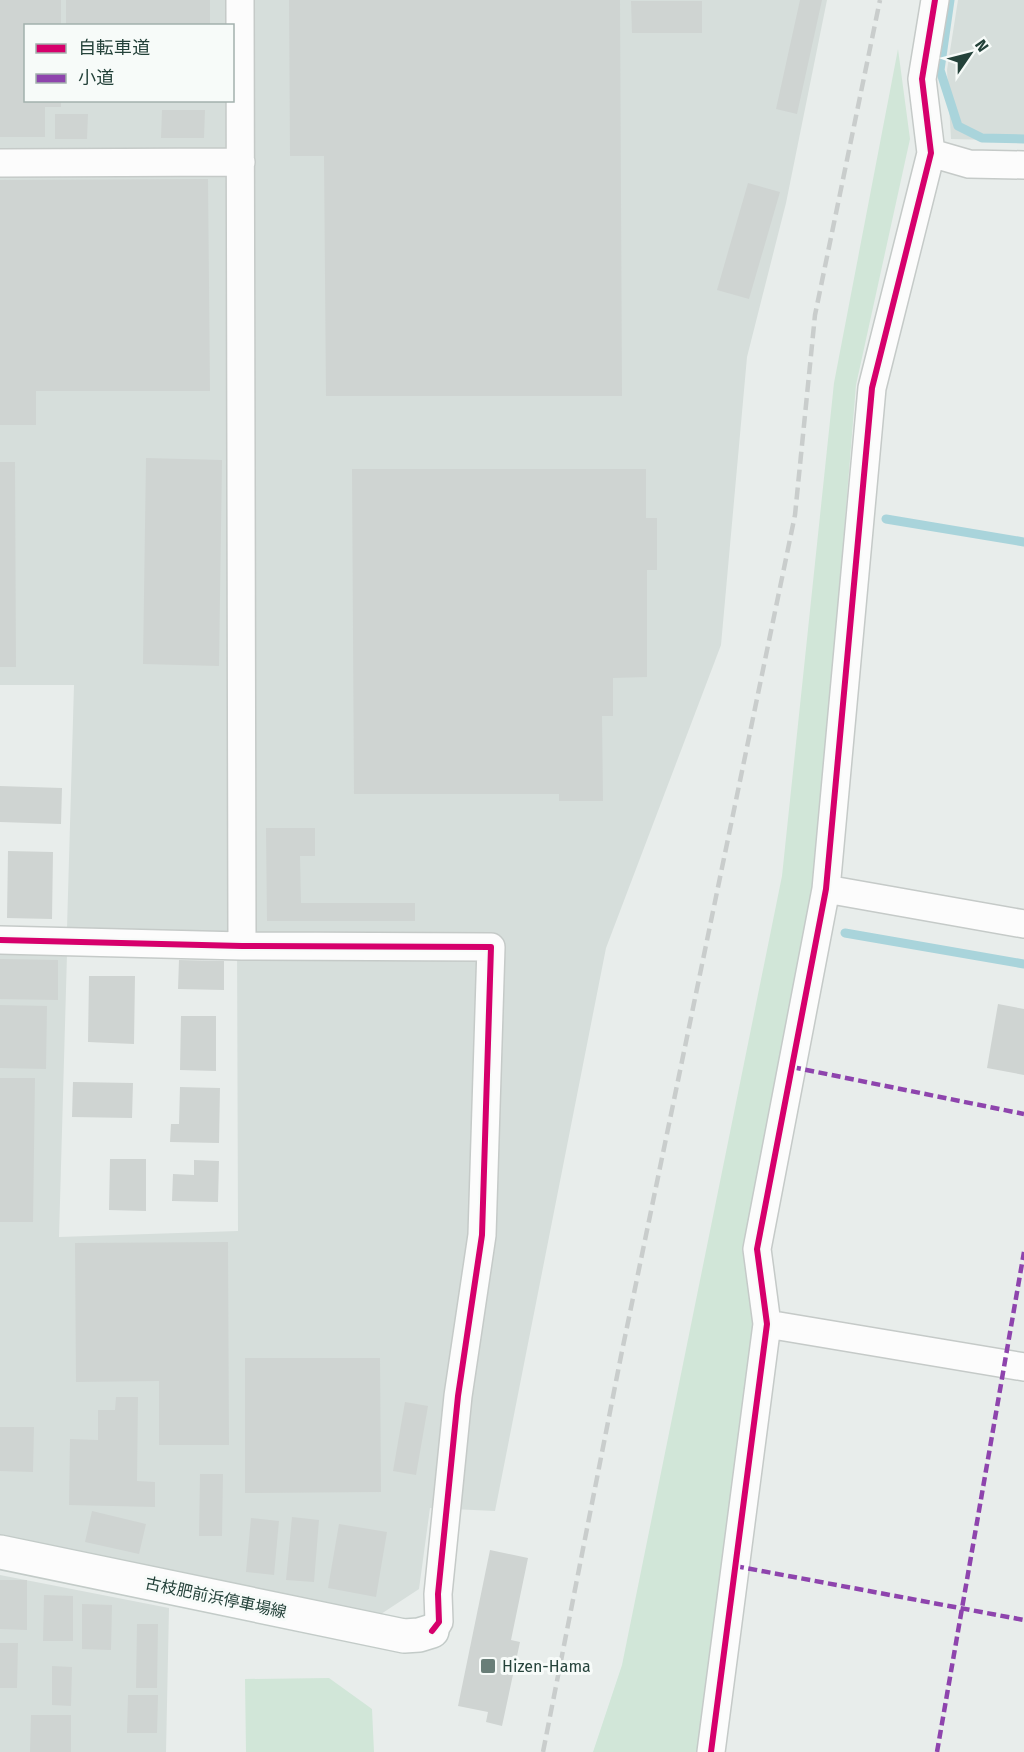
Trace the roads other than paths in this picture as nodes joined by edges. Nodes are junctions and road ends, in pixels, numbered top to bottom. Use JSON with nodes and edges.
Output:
{"nodes":[{"id":1,"x":240,"y":0,"type":"edge"},
{"id":2,"x":934,"y":0,"type":"edge"},
{"id":3,"x":931,"y":153,"type":"junction"},
{"id":4,"x":241,"y":162,"type":"junction"},
{"id":5,"x":0,"y":164,"type":"edge"},
{"id":6,"x":1024,"y":165,"type":"edge"},
{"id":7,"x":826,"y":889,"type":"junction"},
{"id":8,"x":1024,"y":924,"type":"edge"},
{"id":9,"x":0,"y":940,"type":"edge"},
{"id":10,"x":242,"y":946,"type":"junction"},
{"id":11,"x":768,"y":1324,"type":"junction"},
{"id":12,"x":1024,"y":1367,"type":"edge"},
{"id":13,"x":0,"y":1552,"type":"edge"},
{"id":14,"x":432,"y":1631,"type":"joint"},
{"id":15,"x":711,"y":1752,"type":"edge"}],
"edges":[{"from":1,"to":4,"type":"street"},
{"from":2,"to":3,"type":"street"},
{"from":3,"to":6,"type":"street"},
{"from":3,"to":7,"type":"street"},
{"from":4,"to":5,"type":"street"},
{"from":4,"to":10,"type":"street"},
{"from":7,"to":8,"type":"street"},
{"from":7,"to":11,"type":"street"},
{"from":9,"to":10,"type":"street"},
{"from":10,"to":14,"type":"street"},
{"from":11,"to":12,"type":"street"},
{"from":11,"to":15,"type":"street"},
{"from":13,"to":14,"type":"main road","name":"古枝肥前浜停車場線"}]}
